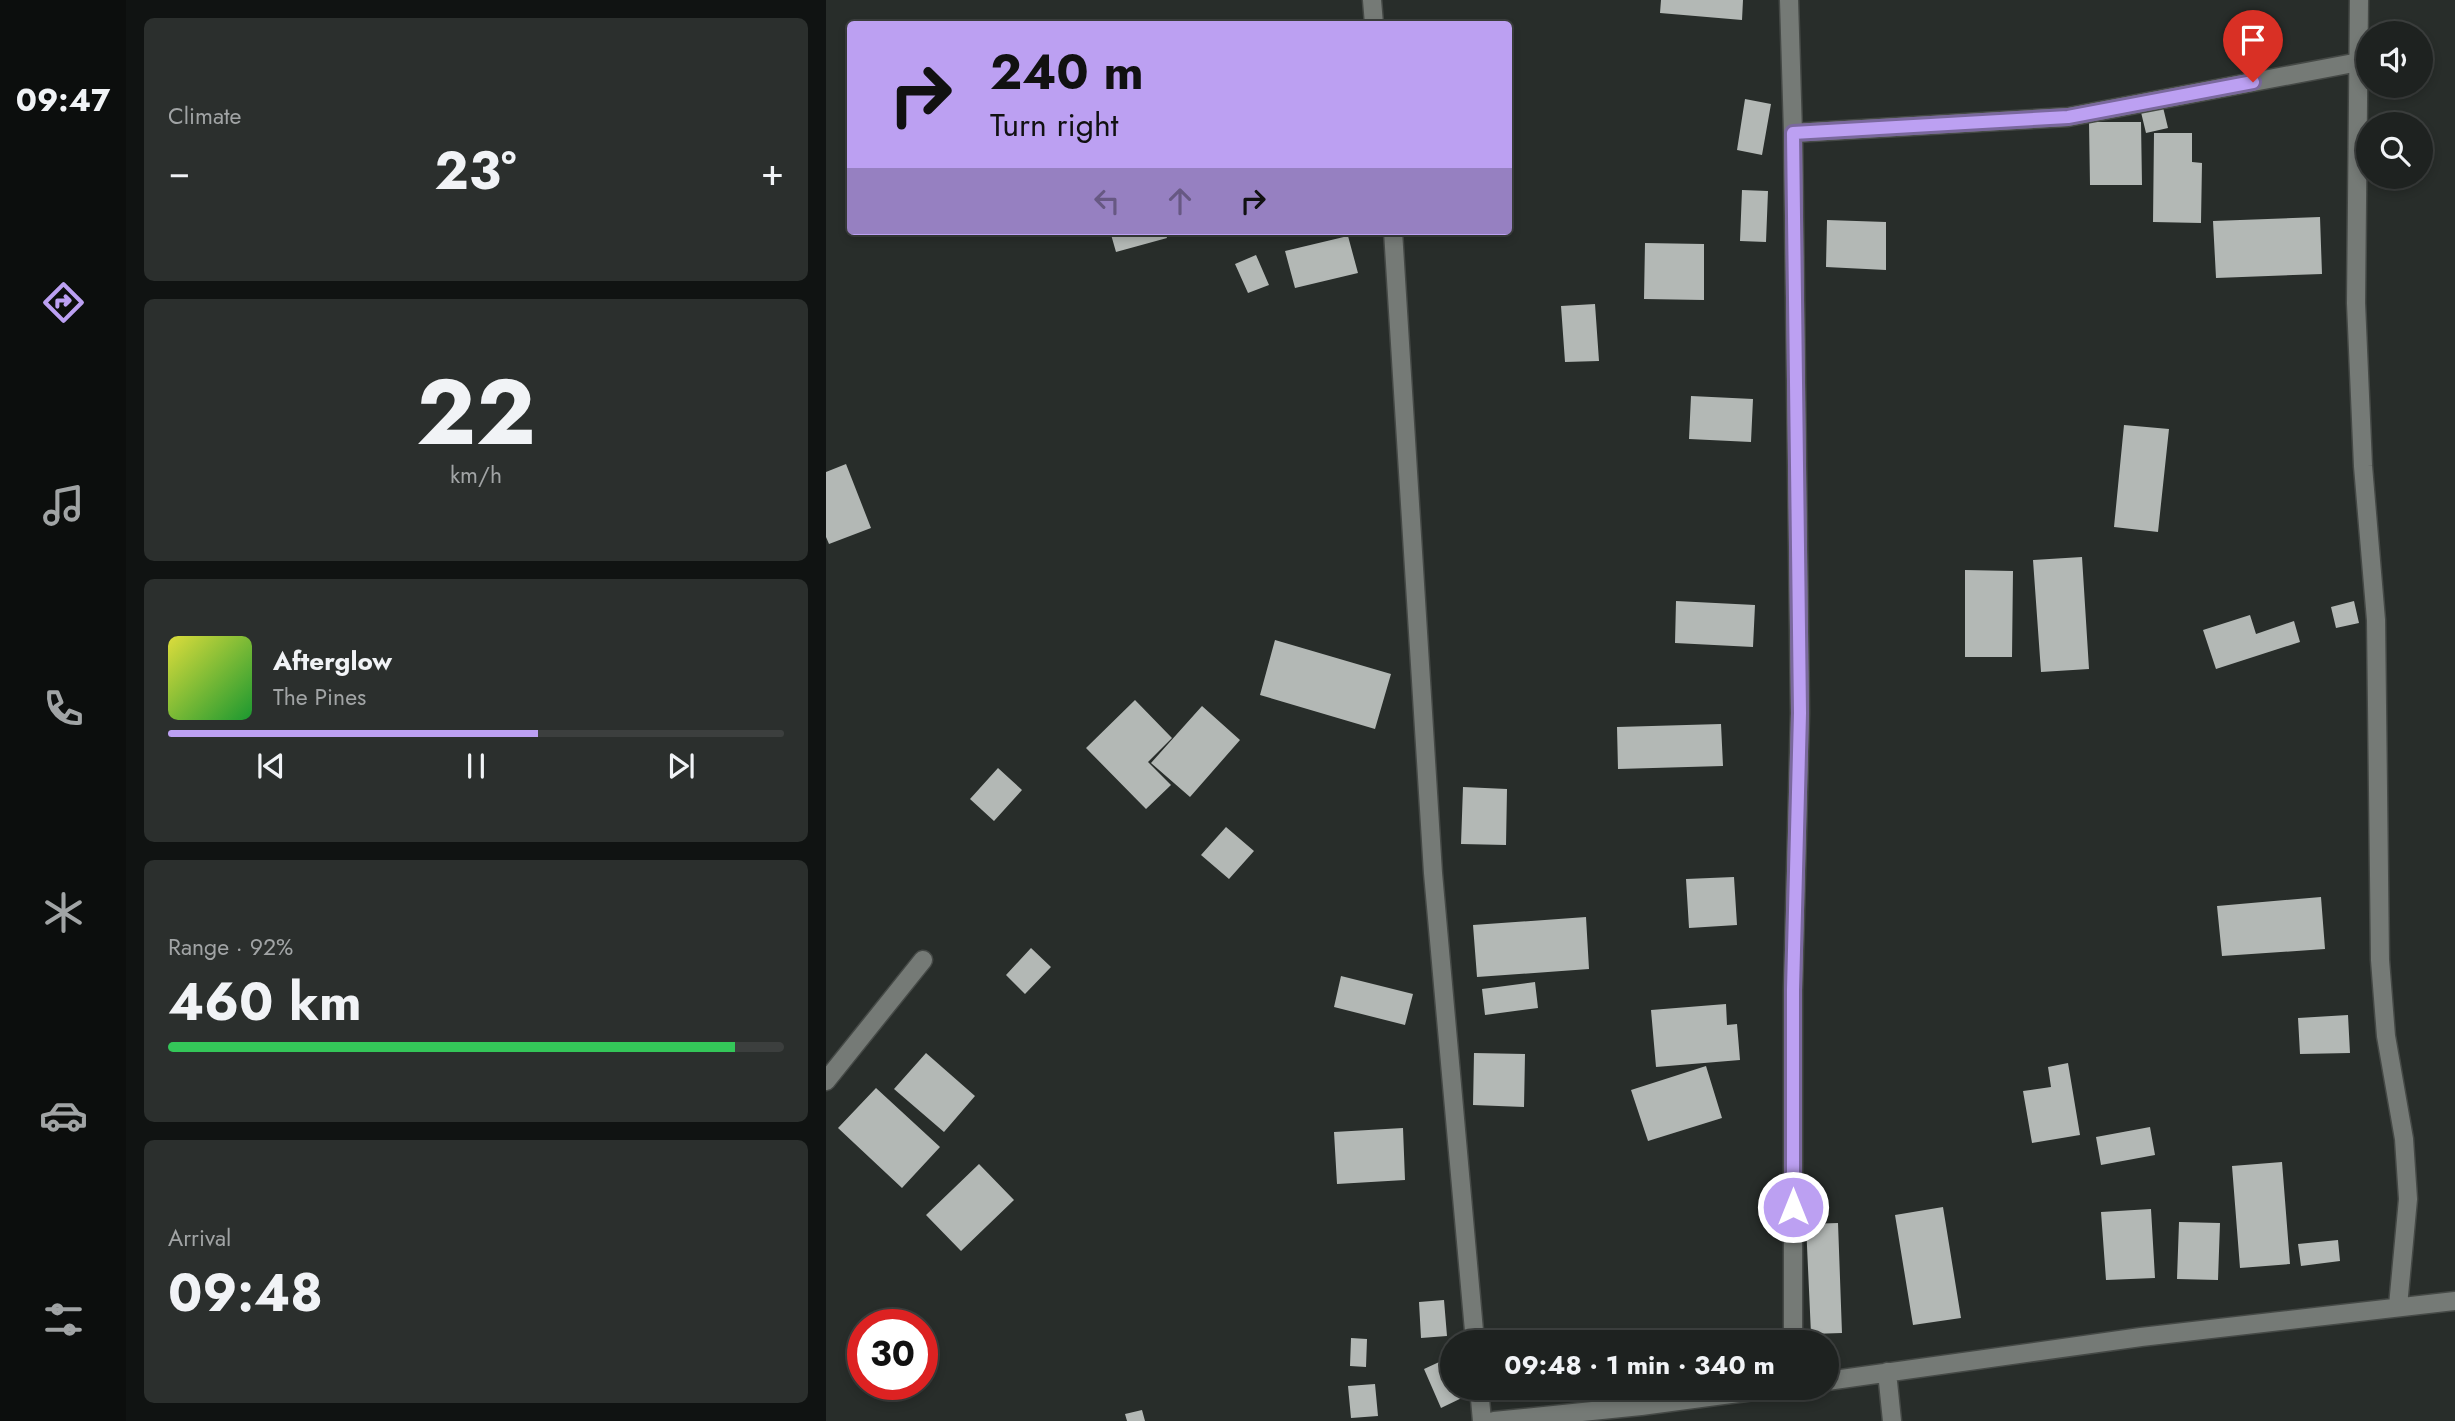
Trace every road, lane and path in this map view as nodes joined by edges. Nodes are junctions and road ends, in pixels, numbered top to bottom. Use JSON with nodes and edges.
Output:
{"nodes":[{"id":1,"x":1372,"y":0,"type":"edge"},
{"id":2,"x":1790,"y":0,"type":"edge"},
{"id":3,"x":2359,"y":0,"type":"edge"},
{"id":4,"x":1374,"y":21,"type":"edge"},
{"id":5,"x":2359,"y":21,"type":"edge"},
{"id":6,"x":2356,"y":62,"type":"edge"},
{"id":7,"x":2358,"y":98,"type":"edge"},
{"id":8,"x":1793,"y":133,"type":"junction"},
{"id":9,"x":1393,"y":235,"type":"edge"},
{"id":10,"x":923,"y":960,"type":"dead end"},
{"id":11,"x":826,"y":1081,"type":"edge"},
{"id":12,"x":2455,"y":1301,"type":"edge"},
{"id":13,"x":2398,"y":1307,"type":"junction"},
{"id":14,"x":1474,"y":1330,"type":"edge"},
{"id":15,"x":1793,"y":1330,"type":"edge"},
{"id":16,"x":1887,"y":1372,"type":"junction"},
{"id":17,"x":1839,"y":1379,"type":"edge"},
{"id":18,"x":1480,"y":1400,"type":"edge"},
{"id":19,"x":1686,"y":1400,"type":"edge"},
{"id":20,"x":1482,"y":1421,"type":"edge"},
{"id":21,"x":1494,"y":1421,"type":"edge"},
{"id":22,"x":1892,"y":1421,"type":"edge"}],
"edges":[{"from":1,"to":4,"type":"street"},
{"from":2,"to":8,"type":"street"},
{"from":3,"to":5,"type":"street"},
{"from":6,"to":8,"type":"street"},
{"from":7,"to":13,"type":"street"},
{"from":8,"to":15,"type":"street"},
{"from":9,"to":14,"type":"street"},
{"from":10,"to":11,"type":"street"},
{"from":12,"to":13,"type":"street"},
{"from":13,"to":16,"type":"street"},
{"from":16,"to":17,"type":"street"},
{"from":16,"to":22,"type":"street"},
{"from":18,"to":20,"type":"street"},
{"from":19,"to":21,"type":"street"}]}
